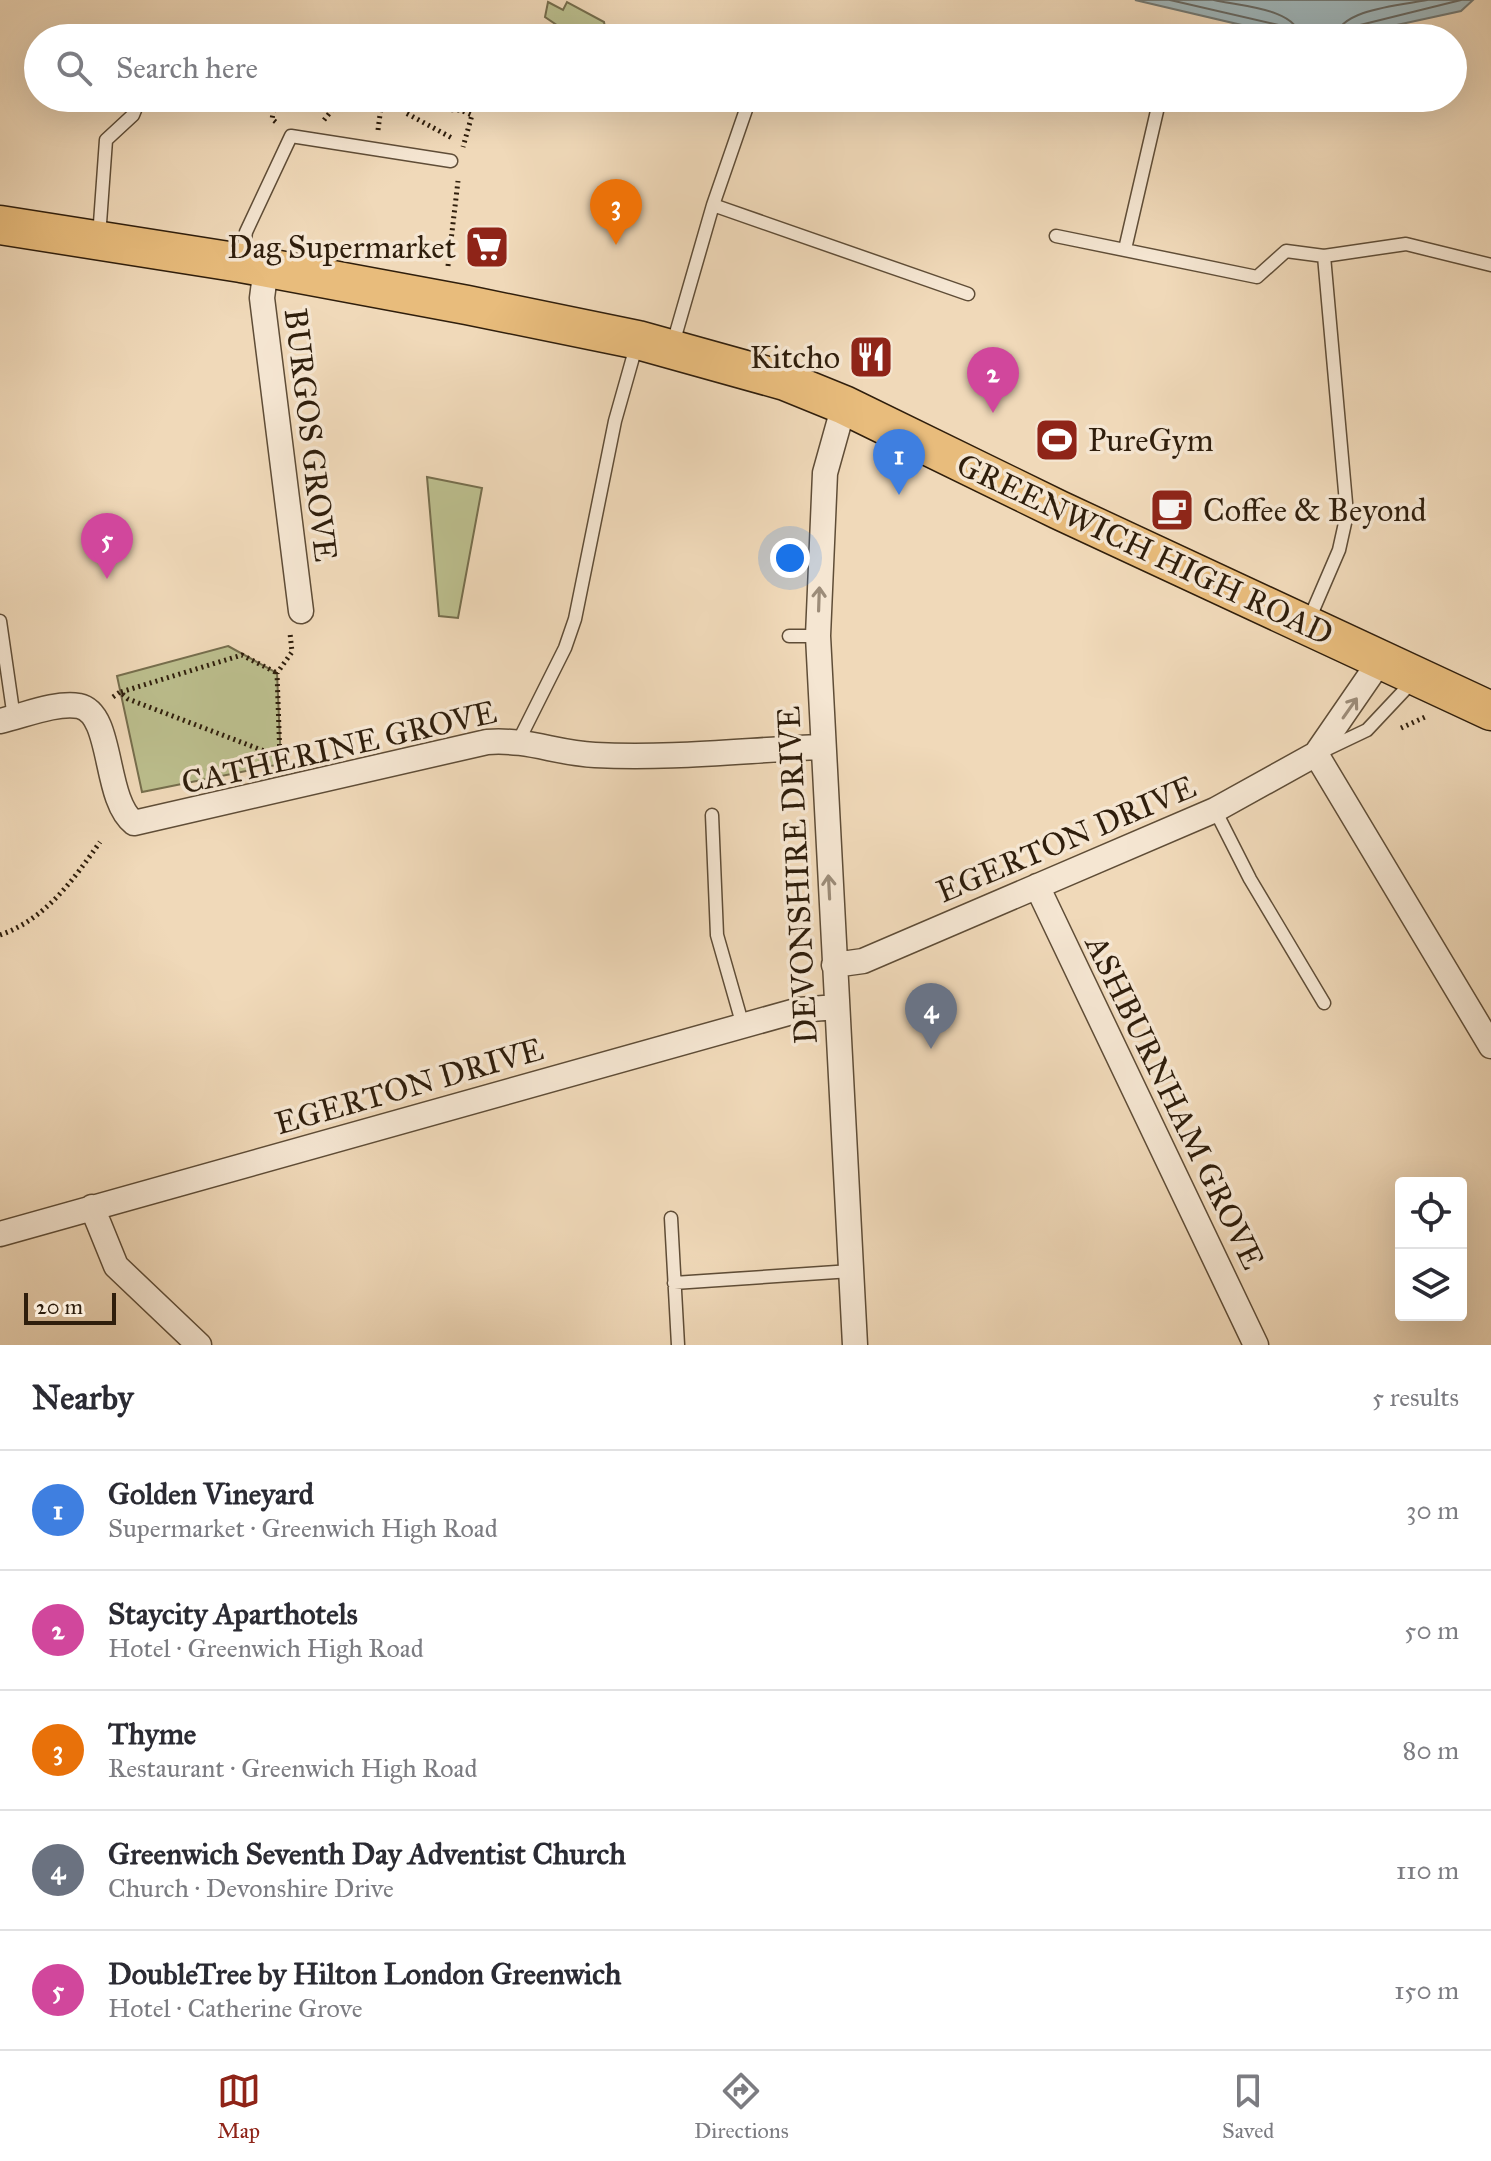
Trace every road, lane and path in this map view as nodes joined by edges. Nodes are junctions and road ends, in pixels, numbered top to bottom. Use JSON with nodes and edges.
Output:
{"nodes":[{"id":1,"x":134,"y":112,"type":"edge"},
{"id":2,"x":406,"y":112,"type":"edge"},
{"id":3,"x":745,"y":112,"type":"edge"},
{"id":4,"x":1157,"y":112,"type":"edge"},
{"id":5,"x":464,"y":144,"type":"dead end"},
{"id":6,"x":451,"y":161,"type":"dead end"},
{"id":7,"x":713,"y":205,"type":"junction"},
{"id":8,"x":0,"y":225,"type":"edge"},
{"id":9,"x":1056,"y":236,"type":"dead end"},
{"id":10,"x":99,"y":240,"type":"junction"},
{"id":11,"x":1125,"y":249,"type":"junction"},
{"id":12,"x":1324,"y":256,"type":"junction"},
{"id":13,"x":254,"y":265,"type":"junction"},
{"id":14,"x":1491,"y":265,"type":"edge"},
{"id":15,"x":968,"y":294,"type":"dead end"},
{"id":16,"x":655,"y":344,"type":"junction"},
{"id":17,"x":844,"y":405,"type":"junction"},
{"id":18,"x":301,"y":611,"type":"joint"},
{"id":19,"x":0,"y":621,"type":"edge"},
{"id":20,"x":1307,"y":625,"type":"junction"},
{"id":21,"x":789,"y":636,"type":"dead end"},
{"id":22,"x":818,"y":636,"type":"junction"},
{"id":23,"x":1380,"y":661,"type":"junction"},
{"id":24,"x":277,"y":673,"type":"junction"},
{"id":25,"x":1417,"y":676,"type":"junction"},
{"id":26,"x":120,"y":692,"type":"junction"},
{"id":27,"x":112,"y":697,"type":"dead end"},
{"id":28,"x":1491,"y":711,"type":"edge"},
{"id":29,"x":7,"y":720,"type":"edge"},
{"id":30,"x":519,"y":740,"type":"junction"},
{"id":31,"x":821,"y":747,"type":"junction"},
{"id":32,"x":1316,"y":754,"type":"junction"},
{"id":33,"x":280,"y":757,"type":"junction"},
{"id":34,"x":281,"y":769,"type":"dead end"},
{"id":35,"x":1215,"y":810,"type":"junction"},
{"id":36,"x":712,"y":815,"type":"dead end"},
{"id":37,"x":100,"y":842,"type":"dead end"},
{"id":38,"x":1037,"y":886,"type":"junction"},
{"id":39,"x":0,"y":935,"type":"edge"},
{"id":40,"x":834,"y":965,"type":"junction"},
{"id":41,"x":1324,"y":1003,"type":"dead end"},
{"id":42,"x":836,"y":1007,"type":"junction"},
{"id":43,"x":743,"y":1026,"type":"junction"},
{"id":44,"x":1491,"y":1046,"type":"edge"},
{"id":45,"x":92,"y":1207,"type":"junction"},
{"id":46,"x":671,"y":1218,"type":"dead end"},
{"id":47,"x":0,"y":1234,"type":"edge"},
{"id":48,"x":851,"y":1271,"type":"junction"},
{"id":49,"x":674,"y":1283,"type":"junction"},
{"id":50,"x":199,"y":1345,"type":"edge"},
{"id":51,"x":678,"y":1345,"type":"edge"},
{"id":52,"x":855,"y":1345,"type":"edge"},
{"id":53,"x":1256,"y":1345,"type":"edge"}],
"edges":[{"from":1,"to":10,"type":"lane"},
{"from":2,"to":5,"type":"path"},
{"from":3,"to":7,"type":"lane"},
{"from":4,"to":11,"type":"lane"},
{"from":6,"to":13,"type":"lane"},
{"from":7,"to":15,"type":"lane"},
{"from":7,"to":16,"type":"lane"},
{"from":8,"to":10,"type":"main road","name":"GREENWICH HIGH ROAD"},
{"from":9,"to":11,"type":"lane"},
{"from":10,"to":13,"type":"main road","name":"GREENWICH HIGH ROAD"},
{"from":11,"to":12,"type":"lane"},
{"from":12,"to":14,"type":"lane"},
{"from":12,"to":20,"type":"lane"},
{"from":13,"to":16,"type":"main road","name":"GREENWICH HIGH ROAD"},
{"from":13,"to":18,"type":"street","name":"BURGOS GROVE"},
{"from":16,"to":17,"type":"main road","name":"GREENWICH HIGH ROAD"},
{"from":16,"to":30,"type":"lane"},
{"from":17,"to":20,"type":"main road","name":"GREENWICH HIGH ROAD"},
{"from":22,"to":17,"type":"street","name":"DEVONSHIRE DRIVE","one_way":true},
{"from":18,"to":24,"type":"path"},
{"from":19,"to":29,"type":"lane"},
{"from":20,"to":23,"type":"main road","name":"GREENWICH HIGH ROAD"},
{"from":21,"to":22,"type":"lane"},
{"from":22,"to":31,"type":"street","name":"DEVONSHIRE DRIVE"},
{"from":23,"to":25,"type":"main road","name":"GREENWICH HIGH ROAD"},
{"from":32,"to":23,"type":"street","name":"EGERTON DRIVE","one_way":true},
{"from":24,"to":26,"type":"path"},
{"from":24,"to":33,"type":"path"},
{"from":25,"to":28,"type":"main road","name":"GREENWICH HIGH ROAD"},
{"from":25,"to":32,"type":"lane","name":"EGERTON DRIVE"},
{"from":26,"to":27,"type":"path"},
{"from":26,"to":33,"type":"path"},
{"from":29,"to":30,"type":"street","name":"CATHERINE GROVE"},
{"from":30,"to":31,"type":"street","name":"CATHERINE GROVE"},
{"from":40,"to":31,"type":"street","name":"DEVONSHIRE DRIVE","one_way":true},
{"from":32,"to":35,"type":"street","name":"EGERTON DRIVE"},
{"from":32,"to":44,"type":"street"},
{"from":33,"to":34,"type":"path"},
{"from":35,"to":38,"type":"street","name":"EGERTON DRIVE"},
{"from":35,"to":41,"type":"lane"},
{"from":36,"to":43,"type":"lane"},
{"from":37,"to":39,"type":"path"},
{"from":38,"to":40,"type":"street","name":"EGERTON DRIVE"},
{"from":38,"to":53,"type":"street","name":"ASHBURNHAM GROVE"},
{"from":40,"to":42,"type":"street","name":"DEVONSHIRE DRIVE"},
{"from":42,"to":43,"type":"street","name":"EGERTON DRIVE"},
{"from":42,"to":48,"type":"street","name":"DEVONSHIRE DRIVE"},
{"from":43,"to":45,"type":"street","name":"EGERTON DRIVE"},
{"from":45,"to":47,"type":"street","name":"EGERTON DRIVE"},
{"from":45,"to":50,"type":"street"},
{"from":46,"to":49,"type":"lane"},
{"from":48,"to":49,"type":"lane"},
{"from":48,"to":52,"type":"street","name":"DEVONSHIRE DRIVE"},
{"from":49,"to":51,"type":"lane"}]}
